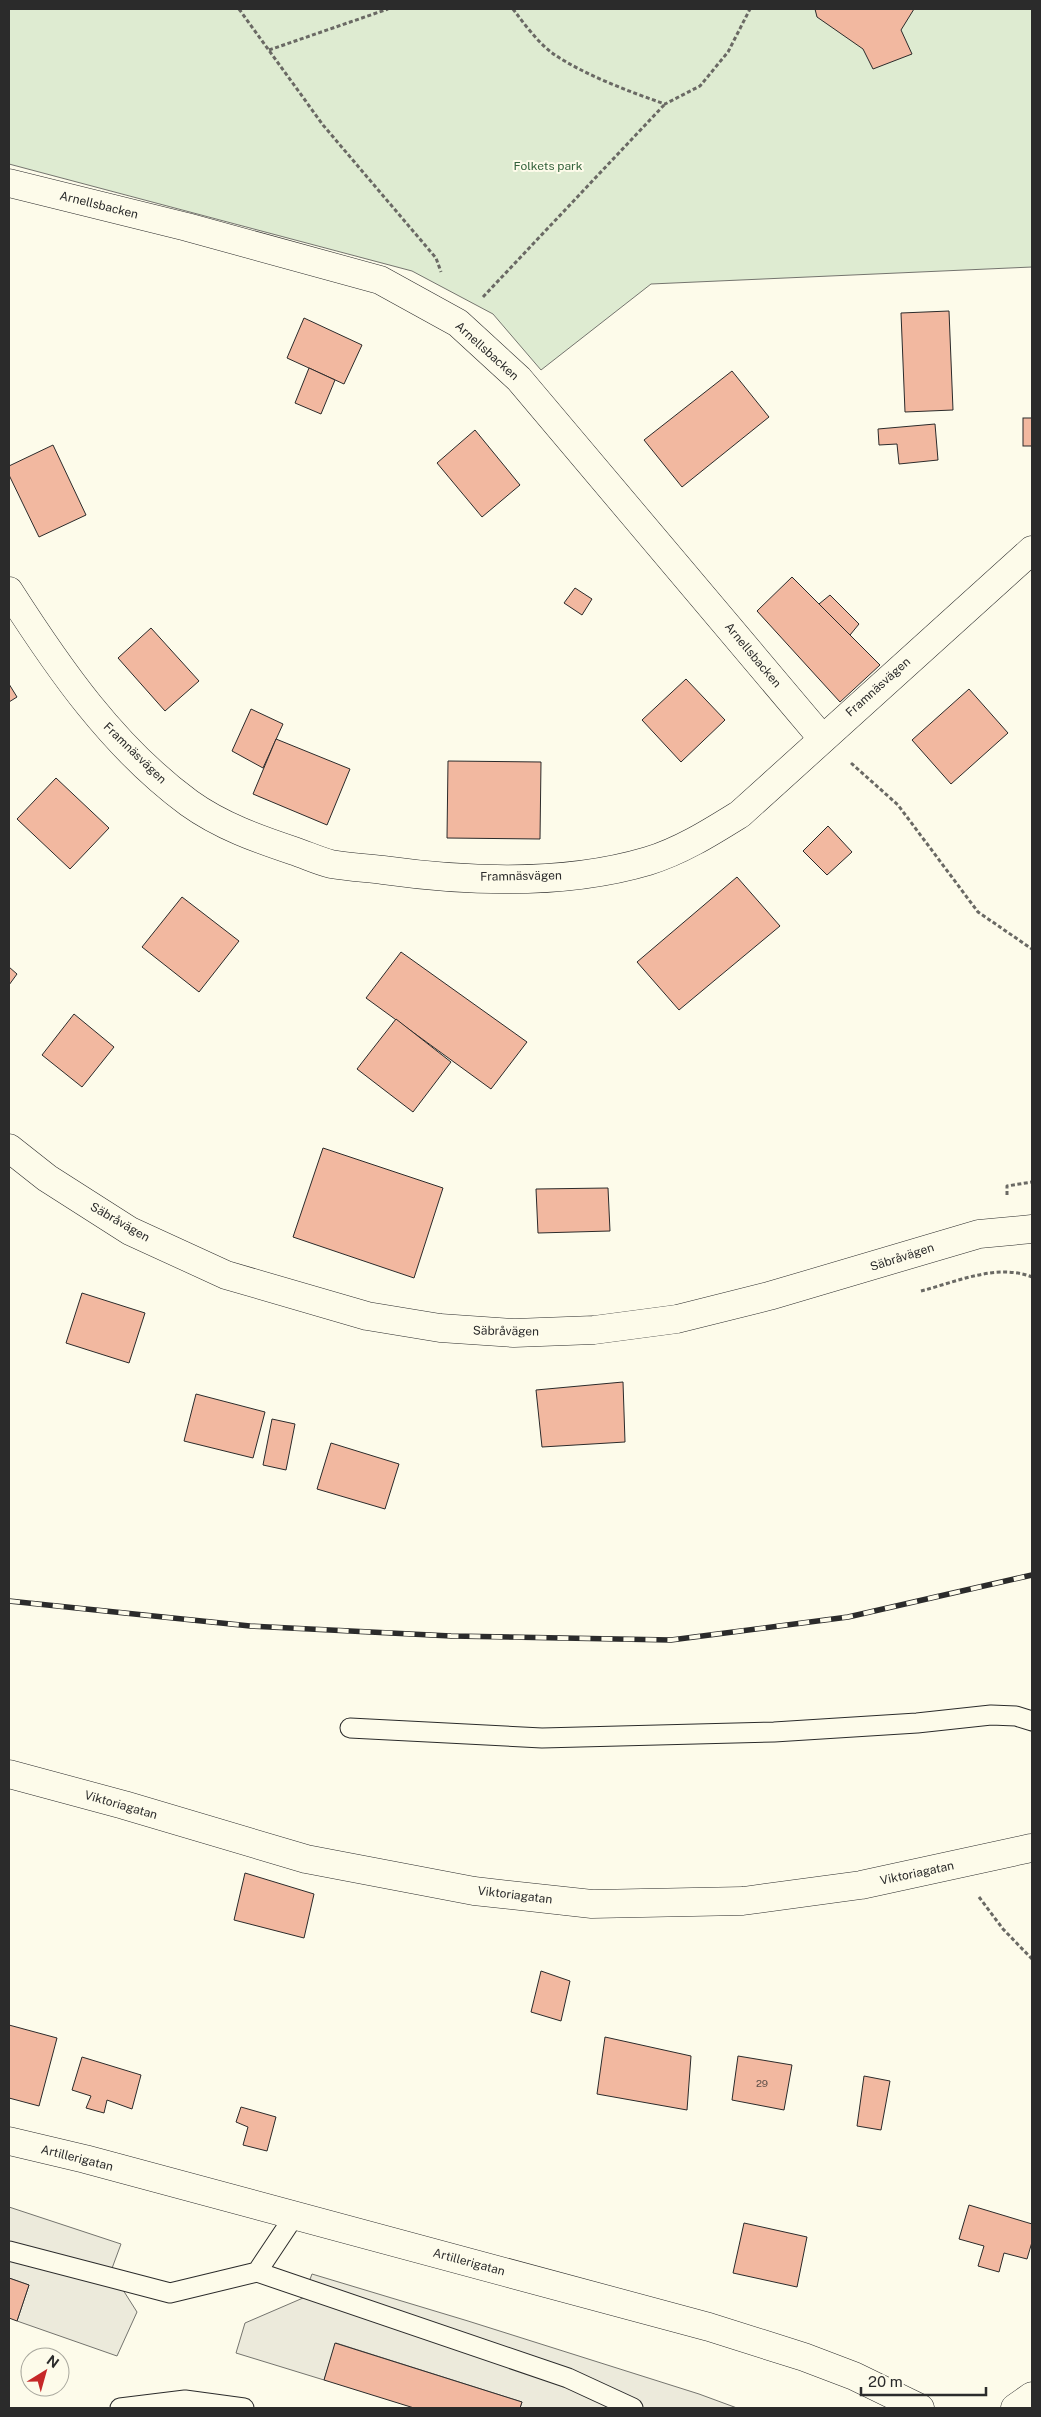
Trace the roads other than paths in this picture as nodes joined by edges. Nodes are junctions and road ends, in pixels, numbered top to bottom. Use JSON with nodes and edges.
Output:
{"nodes":[{"id":1,"x":9,"y":183,"type":"edge"},
{"id":2,"x":1032,"y":550,"type":"edge"},
{"id":3,"x":9,"y":591,"type":"edge"},
{"id":4,"x":822,"y":738,"type":"junction"},
{"id":5,"x":9,"y":1148,"type":"edge"},
{"id":6,"x":1032,"y":1228,"type":"edge"},
{"id":7,"x":1032,"y":1721,"type":"edge"},
{"id":8,"x":350,"y":1728,"type":"dead end"},
{"id":9,"x":9,"y":1774,"type":"edge"},
{"id":10,"x":1032,"y":1848,"type":"edge"},
{"id":11,"x":9,"y":2141,"type":"edge"},
{"id":12,"x":295,"y":2215,"type":"junction"},
{"id":13,"x":9,"y":2251,"type":"edge"},
{"id":14,"x":257,"y":2272,"type":"junction"},
{"id":15,"x":1032,"y":2396,"type":"edge"},
{"id":16,"x":120,"y":2408,"type":"edge"},
{"id":17,"x":244,"y":2408,"type":"edge"},
{"id":18,"x":633,"y":2408,"type":"edge"},
{"id":19,"x":920,"y":2408,"type":"edge"},
{"id":20,"x":1015,"y":2408,"type":"edge"}],
"edges":[{"from":1,"to":4,"type":"street","name":"Arnellsbacken"},
{"from":2,"to":4,"type":"street","name":"Framnäsvägen"},
{"from":3,"to":4,"type":"street","name":"Framnäsvägen"},
{"from":5,"to":6,"type":"street","name":"Säbråvägen"},
{"from":7,"to":8,"type":"lane"},
{"from":9,"to":10,"type":"street","name":"Viktoriagatan"},
{"from":11,"to":12,"type":"street","name":"Artillerigatan"},
{"from":12,"to":14,"type":"lane"},
{"from":12,"to":19,"type":"street","name":"Artillerigatan"},
{"from":13,"to":14,"type":"lane"},
{"from":14,"to":18,"type":"lane"},
{"from":15,"to":20,"type":"street"},
{"from":16,"to":17,"type":"lane"}]}
